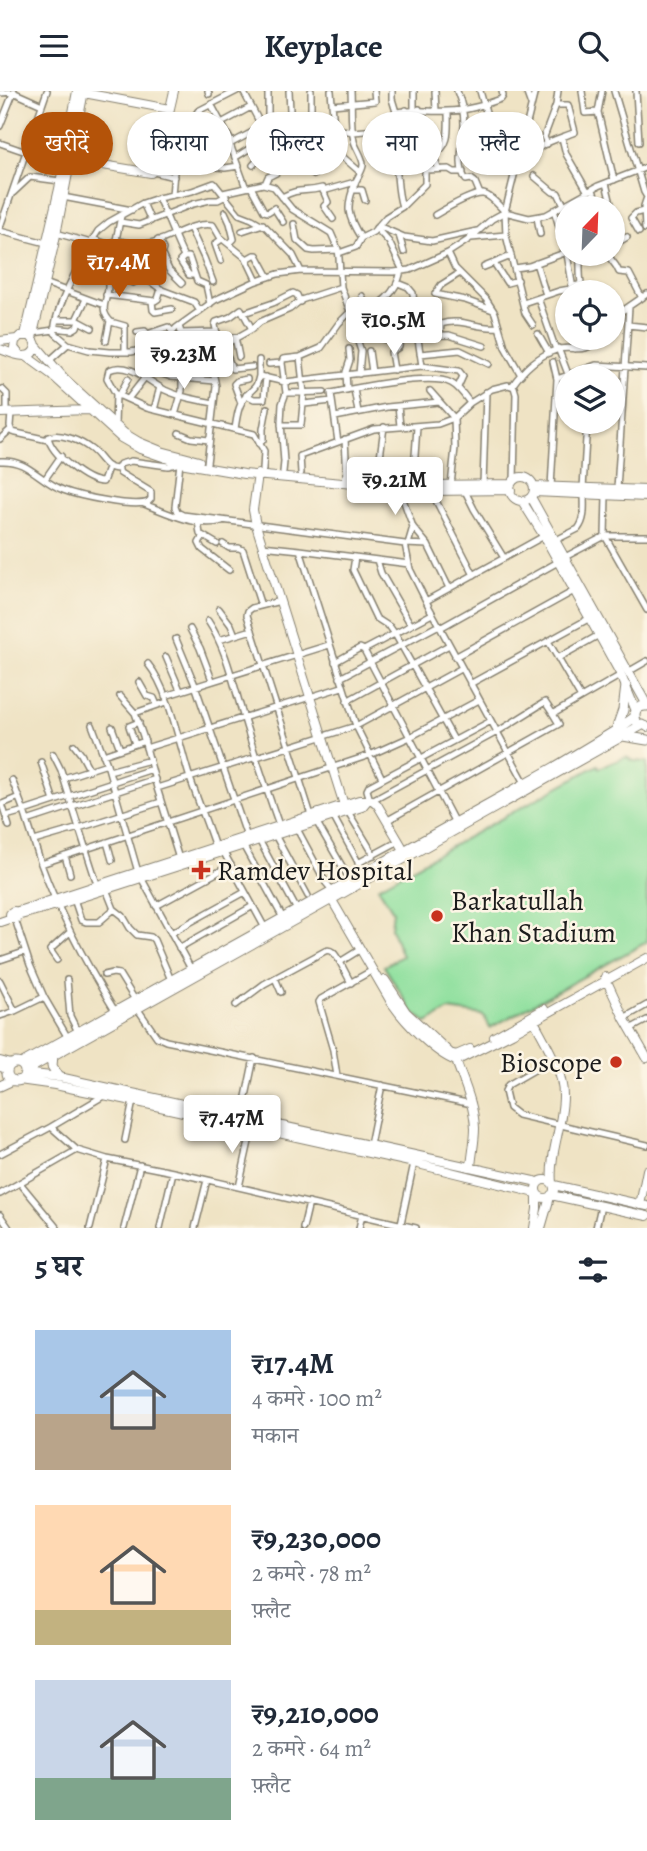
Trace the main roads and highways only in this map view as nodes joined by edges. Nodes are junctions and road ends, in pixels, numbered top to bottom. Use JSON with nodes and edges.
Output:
{"nodes":[{"id":1,"x":626,"y":686,"type":"road end"},
{"id":2,"x":647,"y":706,"type":"edge"},
{"id":3,"x":635,"y":714,"type":"junction"},
{"id":4,"x":646,"y":726,"type":"edge"},
{"id":5,"x":619,"y":733,"type":"junction"},
{"id":6,"x":647,"y":740,"type":"edge"},
{"id":7,"x":456,"y":826,"type":"junction"},
{"id":8,"x":331,"y":892,"type":"junction"},
{"id":9,"x":136,"y":1004,"type":"junction"},
{"id":10,"x":53,"y":1055,"type":"junction"},
{"id":11,"x":13,"y":1071,"type":"edge"},
{"id":12,"x":59,"y":1077,"type":"road end"},
{"id":13,"x":0,"y":1086,"type":"edge"}],
"edges":[{"from":1,"to":5,"type":"main road"},
{"from":2,"to":3,"type":"main road"},
{"from":3,"to":4,"type":"main road"},
{"from":3,"to":5,"type":"main road"},
{"from":4,"to":5,"type":"main road"},
{"from":5,"to":6,"type":"main road"},
{"from":5,"to":7,"type":"main road"},
{"from":5,"to":7,"type":"main road"},
{"from":7,"to":8,"type":"main road"},
{"from":7,"to":8,"type":"main road"},
{"from":8,"to":9,"type":"main road"},
{"from":8,"to":9,"type":"main road"},
{"from":9,"to":10,"type":"main road"},
{"from":9,"to":11,"type":"main road"},
{"from":10,"to":11,"type":"main road"},
{"from":10,"to":12,"type":"main road"},
{"from":11,"to":13,"type":"main road"}]}
